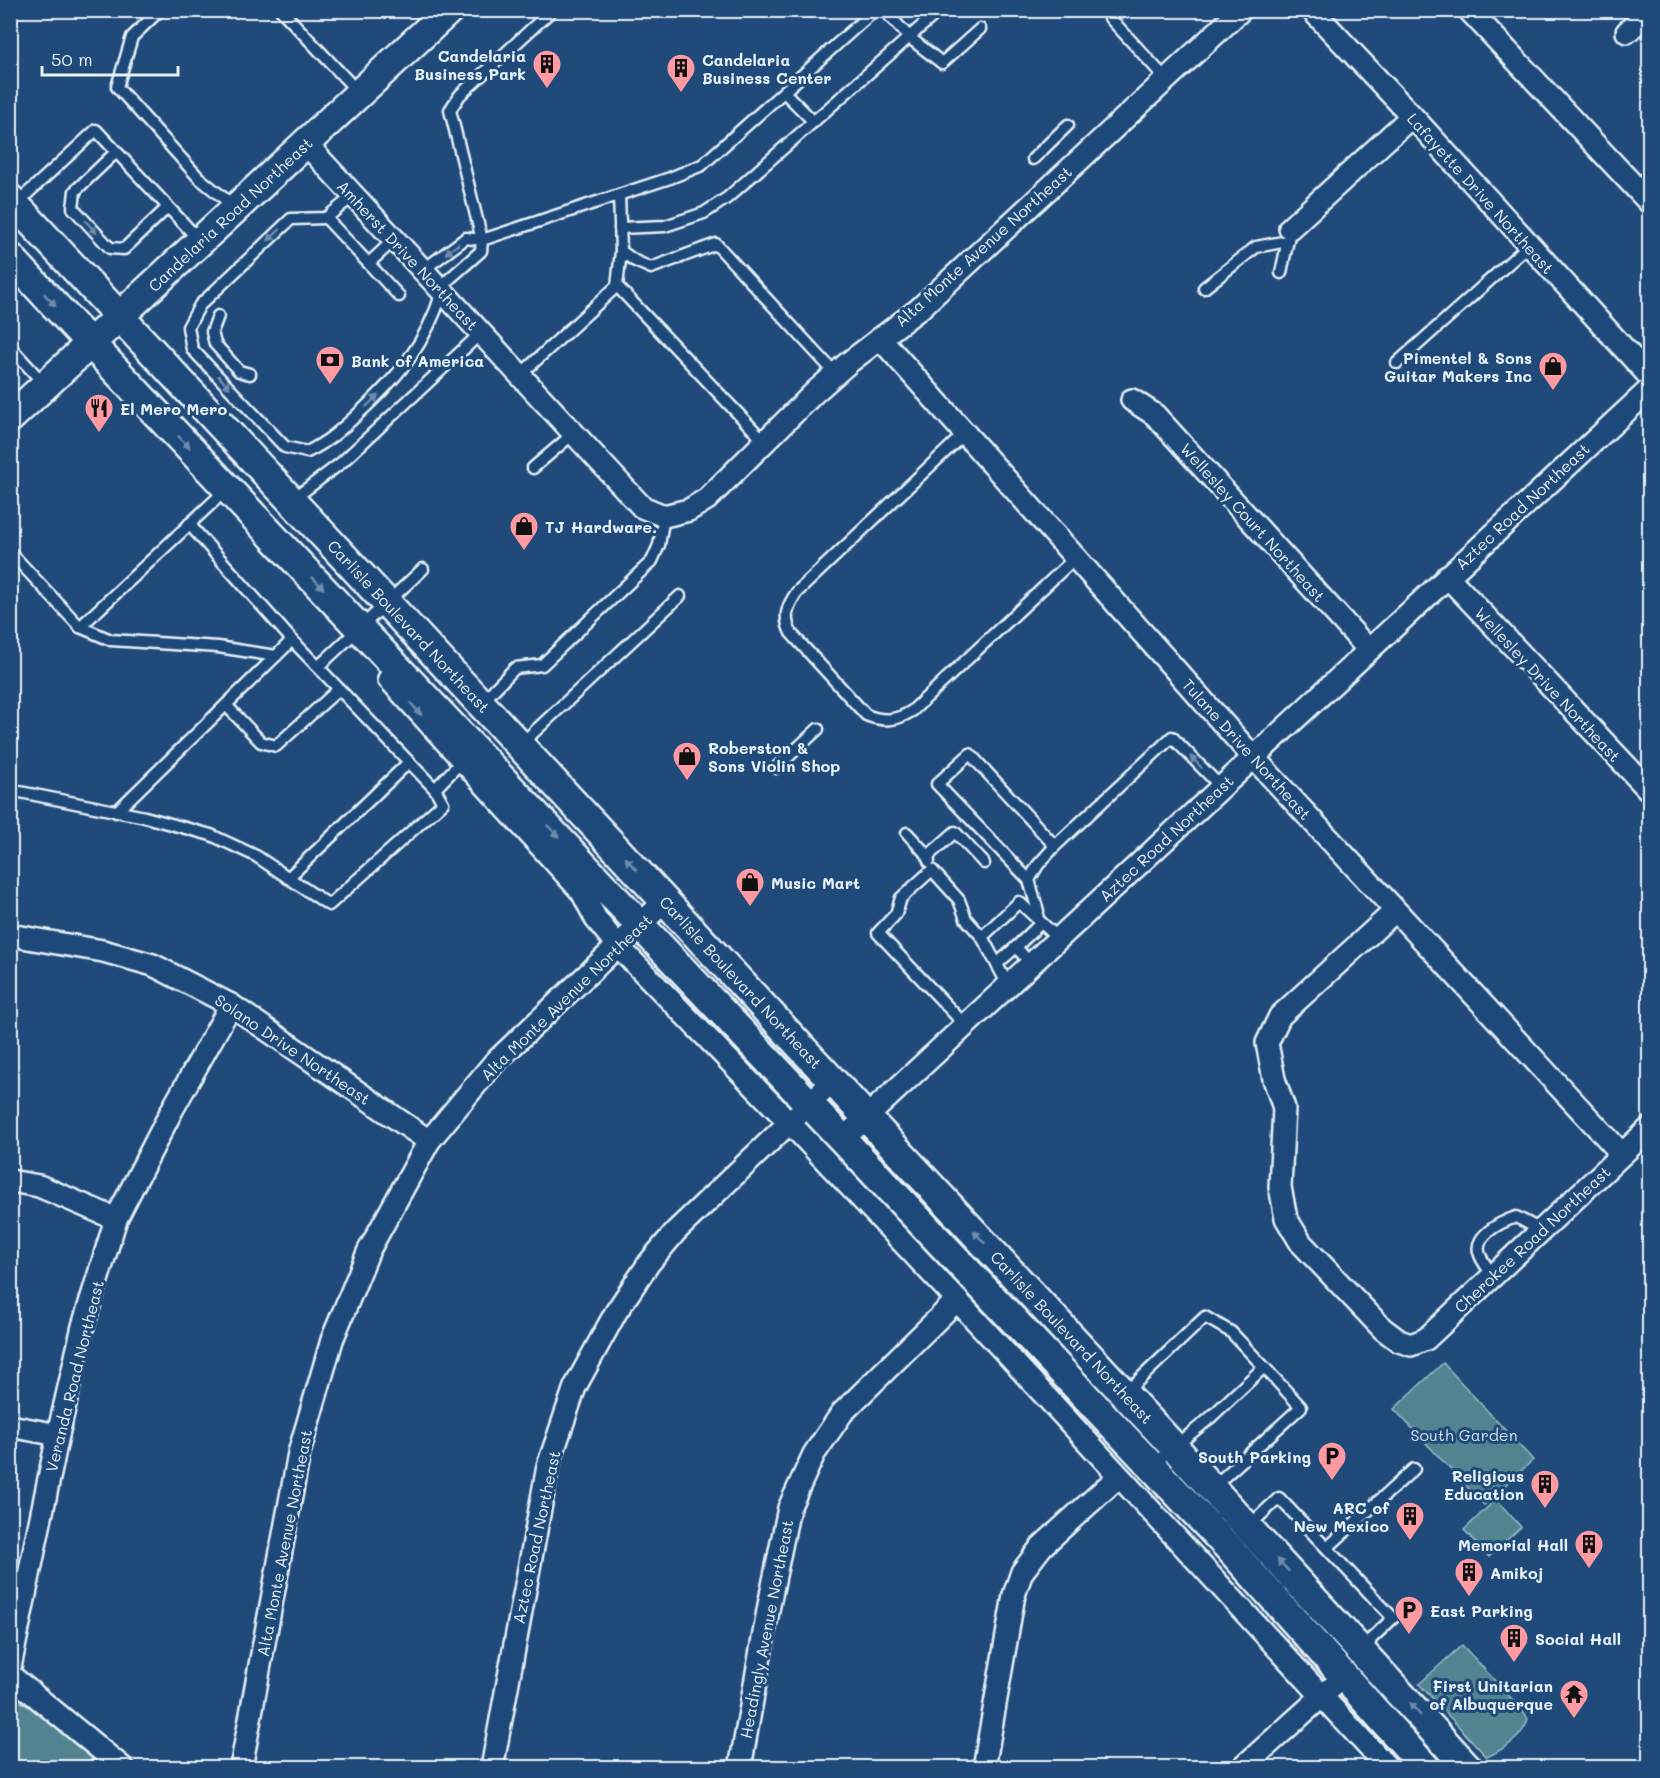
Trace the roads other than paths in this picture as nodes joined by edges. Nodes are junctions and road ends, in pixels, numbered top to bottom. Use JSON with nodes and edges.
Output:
{"nodes":[{"id":1,"x":160,"y":10,"type":"edge"},
{"id":2,"x":281,"y":10,"type":"edge"},
{"id":3,"x":449,"y":10,"type":"edge"},
{"id":4,"x":552,"y":10,"type":"edge"},
{"id":5,"x":875,"y":10,"type":"edge"},
{"id":6,"x":884,"y":10,"type":"edge"},
{"id":7,"x":940,"y":10,"type":"edge"},
{"id":8,"x":1119,"y":10,"type":"edge"},
{"id":9,"x":1241,"y":10,"type":"edge"},
{"id":10,"x":1311,"y":10,"type":"edge"},
{"id":11,"x":1469,"y":10,"type":"edge"},
{"id":12,"x":1650,"y":11,"type":"edge"},
{"id":13,"x":980,"y":28,"type":"dead end"},
{"id":14,"x":1627,"y":32,"type":"dead end"},
{"id":15,"x":910,"y":38,"type":"junction"},
{"id":16,"x":1166,"y":79,"type":"junction"},
{"id":17,"x":784,"y":92,"type":"junction"},
{"id":18,"x":360,"y":94,"type":"junction"},
{"id":19,"x":1412,"y":116,"type":"junction"},
{"id":20,"x":814,"y":122,"type":"junction"},
{"id":21,"x":1068,"y":125,"type":"dead end"},
{"id":22,"x":306,"y":144,"type":"junction"},
{"id":23,"x":116,"y":152,"type":"junction"},
{"id":24,"x":1033,"y":159,"type":"dead end"},
{"id":25,"x":619,"y":195,"type":"junction"},
{"id":26,"x":353,"y":196,"type":"junction"},
{"id":27,"x":13,"y":202,"type":"edge"},
{"id":28,"x":1650,"y":203,"type":"edge"},
{"id":29,"x":168,"y":207,"type":"junction"},
{"id":30,"x":236,"y":208,"type":"junction"},
{"id":31,"x":326,"y":218,"type":"junction"},
{"id":32,"x":620,"y":228,"type":"junction"},
{"id":33,"x":1289,"y":234,"type":"junction"},
{"id":34,"x":395,"y":239,"type":"junction"},
{"id":35,"x":482,"y":240,"type":"junction"},
{"id":36,"x":200,"y":241,"type":"junction"},
{"id":37,"x":1528,"y":245,"type":"junction"},
{"id":38,"x":621,"y":250,"type":"junction"},
{"id":39,"x":11,"y":258,"type":"edge"},
{"id":40,"x":369,"y":263,"type":"junction"},
{"id":41,"x":423,"y":270,"type":"junction"},
{"id":42,"x":1281,"y":273,"type":"dead end"},
{"id":43,"x":617,"y":286,"type":"junction"},
{"id":44,"x":1204,"y":288,"type":"dead end"},
{"id":45,"x":441,"y":290,"type":"junction"},
{"id":46,"x":399,"y":296,"type":"dead end"},
{"id":47,"x":120,"y":316,"type":"junction"},
{"id":48,"x":218,"y":316,"type":"dead end"},
{"id":49,"x":481,"y":333,"type":"junction"},
{"id":50,"x":880,"y":338,"type":"junction"},
{"id":51,"x":90,"y":343,"type":"junction"},
{"id":52,"x":10,"y":351,"type":"edge"},
{"id":53,"x":1397,"y":363,"type":"dead end"},
{"id":54,"x":250,"y":374,"type":"dead end"},
{"id":55,"x":836,"y":374,"type":"junction"},
{"id":56,"x":520,"y":375,"type":"junction"},
{"id":57,"x":1650,"y":377,"type":"edge"},
{"id":58,"x":46,"y":385,"type":"junction"},
{"id":59,"x":1650,"y":389,"type":"edge"},
{"id":60,"x":1132,"y":399,"type":"dead end"},
{"id":61,"x":10,"y":418,"type":"edge"},
{"id":62,"x":574,"y":433,"type":"junction"},
{"id":63,"x":965,"y":433,"type":"junction"},
{"id":64,"x":765,"y":442,"type":"junction"},
{"id":65,"x":533,"y":468,"type":"dead end"},
{"id":66,"x":228,"y":488,"type":"junction"},
{"id":67,"x":292,"y":501,"type":"junction"},
{"id":68,"x":664,"y":516,"type":"junction"},
{"id":69,"x":189,"y":524,"type":"junction"},
{"id":70,"x":10,"y":552,"type":"edge"},
{"id":71,"x":1076,"y":558,"type":"junction"},
{"id":72,"x":423,"y":569,"type":"dead end"},
{"id":73,"x":1447,"y":576,"type":"junction"},
{"id":74,"x":680,"y":596,"type":"dead end"},
{"id":75,"x":387,"y":602,"type":"junction"},
{"id":76,"x":80,"y":627,"type":"junction"},
{"id":77,"x":359,"y":627,"type":"junction"},
{"id":78,"x":292,"y":640,"type":"junction"},
{"id":79,"x":1369,"y":650,"type":"junction"},
{"id":80,"x":276,"y":656,"type":"junction"},
{"id":81,"x":506,"y":659,"type":"dead end"},
{"id":82,"x":318,"y":667,"type":"junction"},
{"id":83,"x":515,"y":668,"type":"junction"},
{"id":84,"x":339,"y":689,"type":"junction"},
{"id":85,"x":481,"y":703,"type":"junction"},
{"id":86,"x":226,"y":705,"type":"junction"},
{"id":87,"x":818,"y":729,"type":"dead end"},
{"id":88,"x":520,"y":745,"type":"junction"},
{"id":89,"x":469,"y":754,"type":"junction"},
{"id":90,"x":1253,"y":757,"type":"junction"},
{"id":91,"x":409,"y":762,"type":"junction"},
{"id":92,"x":776,"y":768,"type":"dead end"},
{"id":93,"x":1221,"y":787,"type":"junction"},
{"id":94,"x":435,"y":789,"type":"junction"},
{"id":95,"x":10,"y":790,"type":"edge"},
{"id":96,"x":1650,"y":791,"type":"edge"},
{"id":97,"x":116,"y":812,"type":"junction"},
{"id":98,"x":907,"y":833,"type":"dead end"},
{"id":99,"x":1055,"y":846,"type":"junction"},
{"id":100,"x":928,"y":856,"type":"junction"},
{"id":101,"x":984,"y":864,"type":"dead end"},
{"id":102,"x":932,"y":870,"type":"junction"},
{"id":103,"x":288,"y":878,"type":"junction"},
{"id":104,"x":1029,"y":880,"type":"junction"},
{"id":105,"x":666,"y":901,"type":"junction"},
{"id":106,"x":1395,"y":911,"type":"junction"},
{"id":107,"x":1039,"y":921,"type":"junction"},
{"id":108,"x":640,"y":923,"type":"junction"},
{"id":109,"x":10,"y":935,"type":"edge"},
{"id":110,"x":982,"y":937,"type":"junction"},
{"id":111,"x":1058,"y":938,"type":"junction"},
{"id":112,"x":617,"y":945,"type":"junction"},
{"id":113,"x":1016,"y":947,"type":"junction"},
{"id":114,"x":996,"y":964,"type":"junction"},
{"id":115,"x":1030,"y":964,"type":"junction"},
{"id":116,"x":1008,"y":985,"type":"junction"},
{"id":117,"x":231,"y":1005,"type":"junction"},
{"id":118,"x":965,"y":1025,"type":"junction"},
{"id":119,"x":833,"y":1081,"type":"junction"},
{"id":120,"x":799,"y":1113,"type":"junction"},
{"id":121,"x":866,"y":1117,"type":"junction"},
{"id":122,"x":1650,"y":1128,"type":"edge"},
{"id":123,"x":842,"y":1140,"type":"junction"},
{"id":124,"x":429,"y":1141,"type":"junction"},
{"id":125,"x":1622,"y":1154,"type":"junction"},
{"id":126,"x":10,"y":1181,"type":"edge"},
{"id":127,"x":116,"y":1219,"type":"junction"},
{"id":128,"x":1541,"y":1230,"type":"junction"},
{"id":129,"x":1493,"y":1276,"type":"junction"},
{"id":130,"x":957,"y":1300,"type":"junction"},
{"id":131,"x":1264,"y":1368,"type":"junction"},
{"id":132,"x":1124,"y":1393,"type":"junction"},
{"id":133,"x":10,"y":1426,"type":"edge"},
{"id":134,"x":58,"y":1435,"type":"junction"},
{"id":135,"x":1174,"y":1447,"type":"junction"},
{"id":136,"x":1151,"y":1466,"type":"junction"},
{"id":137,"x":1414,"y":1469,"type":"dead end"},
{"id":138,"x":1118,"y":1477,"type":"junction"},
{"id":139,"x":1212,"y":1488,"type":"junction"},
{"id":140,"x":1248,"y":1527,"type":"junction"},
{"id":141,"x":1327,"y":1548,"type":"junction"},
{"id":142,"x":1366,"y":1655,"type":"junction"},
{"id":143,"x":10,"y":1667,"type":"edge"},
{"id":144,"x":10,"y":1675,"type":"edge"},
{"id":145,"x":1345,"y":1675,"type":"junction"},
{"id":146,"x":1321,"y":1697,"type":"junction"},
{"id":147,"x":123,"y":1767,"type":"edge"},
{"id":148,"x":241,"y":1767,"type":"edge"},
{"id":149,"x":492,"y":1767,"type":"edge"},
{"id":150,"x":740,"y":1767,"type":"edge"},
{"id":151,"x":984,"y":1767,"type":"edge"},
{"id":152,"x":1242,"y":1767,"type":"edge"},
{"id":153,"x":1388,"y":1767,"type":"edge"},
{"id":154,"x":1426,"y":1767,"type":"edge"},
{"id":155,"x":1468,"y":1767,"type":"edge"}],
"edges":[{"from":1,"to":30,"type":"lane"},
{"from":2,"to":18,"type":"lane"},
{"from":3,"to":18,"type":"main road","name":"Candelaria Road Northeast"},
{"from":4,"to":35,"type":"lane"},
{"from":5,"to":17,"type":"lane"},
{"from":6,"to":15,"type":"lane"},
{"from":7,"to":15,"type":"lane"},
{"from":8,"to":16,"type":"lane"},
{"from":9,"to":16,"type":"street","name":"Alta Monte Avenue Northeast"},
{"from":10,"to":19,"type":"street","name":"Lafayette Drive Northeast"},
{"from":11,"to":28,"type":"street"},
{"from":12,"to":14,"type":"street"},
{"from":13,"to":15,"type":"lane"},
{"from":15,"to":20,"type":"lane"},
{"from":16,"to":50,"type":"street","name":"Alta Monte Avenue Northeast"},
{"from":17,"to":20,"type":"lane"},
{"from":17,"to":25,"type":"lane"},
{"from":18,"to":22,"type":"main road","name":"Candelaria Road Northeast"},
{"from":19,"to":33,"type":"street"},
{"from":19,"to":37,"type":"street","name":"Lafayette Drive Northeast"},
{"from":20,"to":32,"type":"lane"},
{"from":21,"to":24,"type":"lane"},
{"from":22,"to":26,"type":"street","name":"Amherst Drive Northeast"},
{"from":22,"to":30,"type":"main road","name":"Candelaria Road Northeast"},
{"from":23,"to":27,"type":"lane"},
{"from":23,"to":29,"type":"lane"},
{"from":23,"to":29,"type":"lane","one_way":true},
{"from":25,"to":32,"type":"lane"},
{"from":25,"to":35,"type":"lane"},
{"from":26,"to":31,"type":"lane"},
{"from":26,"to":34,"type":"street","name":"Amherst Drive Northeast"},
{"from":27,"to":47,"type":"main road","name":"Carlisle Boulevard Northeast"},
{"from":29,"to":36,"type":"lane"},
{"from":30,"to":36,"type":"main road","name":"Candelaria Road Northeast"},
{"from":31,"to":40,"type":"lane"},
{"from":31,"to":45,"type":"lane","one_way":true},
{"from":32,"to":38,"type":"lane"},
{"from":33,"to":42,"type":"lane"},
{"from":33,"to":44,"type":"lane"},
{"from":34,"to":40,"type":"lane"},
{"from":34,"to":41,"type":"street","name":"Amherst Drive Northeast"},
{"from":35,"to":41,"type":"lane","one_way":true},
{"from":35,"to":45,"type":"lane"},
{"from":36,"to":47,"type":"main road","name":"Candelaria Road Northeast"},
{"from":37,"to":53,"type":"lane"},
{"from":37,"to":57,"type":"street","name":"Lafayette Drive Northeast"},
{"from":38,"to":43,"type":"lane"},
{"from":38,"to":55,"type":"lane"},
{"from":39,"to":51,"type":"main road","name":"Carlisle Boulevard Northeast","one_way":true},
{"from":40,"to":46,"type":"lane"},
{"from":41,"to":45,"type":"street","name":"Amherst Drive Northeast"},
{"from":43,"to":56,"type":"lane"},
{"from":43,"to":64,"type":"lane"},
{"from":45,"to":49,"type":"street","name":"Amherst Drive Northeast"},
{"from":47,"to":51,"type":"main road","name":"Candelaria Road Northeast"},
{"from":47,"to":67,"type":"main road","name":"Carlisle Boulevard Northeast"},
{"from":48,"to":54,"type":"lane"},
{"from":49,"to":56,"type":"street","name":"Amherst Drive Northeast"},
{"from":49,"to":67,"type":"lane"},
{"from":50,"to":55,"type":"street","name":"Alta Monte Avenue Northeast"},
{"from":50,"to":63,"type":"street","name":"Tulane Drive Northeast"},
{"from":51,"to":58,"type":"main road","name":"Candelaria Road Northeast"},
{"from":51,"to":66,"type":"main road","name":"Carlisle Boulevard Northeast","one_way":true},
{"from":52,"to":58,"type":"lane"},
{"from":55,"to":64,"type":"street","name":"Alta Monte Avenue Northeast"},
{"from":56,"to":62,"type":"street","name":"Amherst Drive Northeast"},
{"from":58,"to":61,"type":"main road","name":"Candelaria Road Northeast"},
{"from":59,"to":73,"type":"street","name":"Aztec Road Northeast"},
{"from":60,"to":79,"type":"street","name":"Wellesley Court Northeast"},
{"from":62,"to":65,"type":"lane"},
{"from":62,"to":68,"type":"street","name":"Amherst Drive Northeast"},
{"from":63,"to":71,"type":"street","name":"Tulane Drive Northeast"},
{"from":63,"to":71,"type":"lane"},
{"from":64,"to":68,"type":"street","name":"Alta Monte Avenue Northeast"},
{"from":66,"to":69,"type":"lane"},
{"from":66,"to":77,"type":"main road","name":"Carlisle Boulevard Northeast","one_way":true},
{"from":67,"to":75,"type":"main road","name":"Carlisle Boulevard Northeast"},
{"from":68,"to":83,"type":"lane"},
{"from":69,"to":76,"type":"lane"},
{"from":69,"to":78,"type":"lane"},
{"from":70,"to":76,"type":"lane"},
{"from":71,"to":90,"type":"street","name":"Tulane Drive Northeast"},
{"from":72,"to":75,"type":"lane"},
{"from":73,"to":79,"type":"street","name":"Aztec Road Northeast"},
{"from":73,"to":96,"type":"street","name":"Wellesley Drive Northeast"},
{"from":74,"to":88,"type":"lane"},
{"from":75,"to":77,"type":"lane"},
{"from":75,"to":85,"type":"main road","name":"Carlisle Boulevard Northeast"},
{"from":76,"to":80,"type":"lane"},
{"from":77,"to":82,"type":"lane"},
{"from":77,"to":89,"type":"main road","name":"Carlisle Boulevard Northeast","one_way":true},
{"from":78,"to":80,"type":"lane"},
{"from":78,"to":82,"type":"lane"},
{"from":79,"to":90,"type":"street","name":"Aztec Road Northeast"},
{"from":80,"to":86,"type":"lane"},
{"from":81,"to":83,"type":"lane"},
{"from":82,"to":84,"type":"lane"},
{"from":83,"to":85,"type":"lane"},
{"from":84,"to":86,"type":"lane"},
{"from":84,"to":91,"type":"lane"},
{"from":85,"to":88,"type":"main road","name":"Carlisle Boulevard Northeast"},
{"from":86,"to":97,"type":"lane"},
{"from":87,"to":92,"type":"lane"},
{"from":105,"to":88,"type":"main road","name":"Carlisle Boulevard Northeast","one_way":true},
{"from":89,"to":94,"type":"lane"},
{"from":89,"to":108,"type":"main road","name":"Carlisle Boulevard Northeast","one_way":true},
{"from":89,"to":112,"type":"street"},
{"from":90,"to":93,"type":"street","name":"Aztec Road Northeast"},
{"from":90,"to":106,"type":"street","name":"Tulane Drive Northeast"},
{"from":91,"to":94,"type":"lane"},
{"from":91,"to":103,"type":"lane"},
{"from":93,"to":99,"type":"lane","one_way":true},
{"from":93,"to":111,"type":"street","name":"Aztec Road Northeast"},
{"from":94,"to":103,"type":"lane"},
{"from":95,"to":97,"type":"lane"},
{"from":97,"to":103,"type":"lane"},
{"from":98,"to":100,"type":"lane"},
{"from":99,"to":104,"type":"lane"},
{"from":99,"to":104,"type":"lane"},
{"from":100,"to":101,"type":"lane"},
{"from":100,"to":102,"type":"lane"},
{"from":102,"to":110,"type":"lane"},
{"from":102,"to":118,"type":"lane"},
{"from":104,"to":107,"type":"lane"},
{"from":105,"to":108,"type":"street","name":"Alta Monte Avenue Northeast"},
{"from":105,"to":119,"type":"main road","name":"Carlisle Boulevard Northeast"},
{"from":106,"to":125,"type":"street","name":"Tulane Drive Northeast"},
{"from":106,"to":129,"type":"street","name":"Cherokee Road Northeast"},
{"from":107,"to":110,"type":"lane"},
{"from":107,"to":111,"type":"lane"},
{"from":107,"to":113,"type":"lane"},
{"from":108,"to":112,"type":"street","name":"Alta Monte Avenue Northeast"},
{"from":108,"to":120,"type":"main road","name":"Carlisle Boulevard Northeast"},
{"from":109,"to":117,"type":"street","name":"Solano Drive Northeast"},
{"from":110,"to":114,"type":"lane"},
{"from":111,"to":115,"type":"street","name":"Aztec Road Northeast"},
{"from":112,"to":120,"type":"street"},
{"from":112,"to":124,"type":"street","name":"Alta Monte Avenue Northeast"},
{"from":113,"to":114,"type":"lane"},
{"from":113,"to":115,"type":"lane"},
{"from":114,"to":116,"type":"lane"},
{"from":115,"to":116,"type":"street","name":"Aztec Road Northeast"},
{"from":116,"to":118,"type":"street","name":"Aztec Road Northeast"},
{"from":117,"to":124,"type":"street","name":"Solano Drive Northeast"},
{"from":117,"to":127,"type":"street","name":"Veranda Road Northeast"},
{"from":118,"to":121,"type":"street","name":"Aztec Road Northeast"},
{"from":119,"to":120,"type":"street","name":"Aztec Road Northeast"},
{"from":119,"to":121,"type":"main road","name":"Carlisle Boulevard Northeast"},
{"from":120,"to":123,"type":"main road","name":"Carlisle Boulevard Northeast"},
{"from":120,"to":130,"type":"street"},
{"from":120,"to":149,"type":"street","name":"Aztec Road Northeast"},
{"from":121,"to":123,"type":"street","name":"Aztec Road Northeast"},
{"from":132,"to":121,"type":"main road","name":"Carlisle Boulevard Northeast","one_way":true},
{"from":122,"to":125,"type":"street","name":"Cherokee Road Northeast"},
{"from":123,"to":136,"type":"main road","name":"Carlisle Boulevard Northeast"},
{"from":124,"to":148,"type":"street","name":"Alta Monte Avenue Northeast"},
{"from":125,"to":128,"type":"street","name":"Cherokee Road Northeast"},
{"from":126,"to":127,"type":"street"},
{"from":127,"to":134,"type":"street","name":"Veranda Road Northeast"},
{"from":128,"to":129,"type":"street","name":"Cherokee Road Northeast"},
{"from":128,"to":129,"type":"lane"},
{"from":130,"to":138,"type":"street"},
{"from":130,"to":150,"type":"street","name":"Headingly Avenue Northeast"},
{"from":131,"to":132,"type":"lane"},
{"from":131,"to":135,"type":"lane"},
{"from":131,"to":139,"type":"lane"},
{"from":132,"to":135,"type":"main road","name":"Carlisle Boulevard Northeast"},
{"from":133,"to":134,"type":"street"},
{"from":134,"to":143,"type":"street","name":"Veranda Road Northeast"},
{"from":135,"to":136,"type":"lane"},
{"from":135,"to":139,"type":"main road","name":"Carlisle Boulevard Northeast"},
{"from":136,"to":145,"type":"main road","name":"Carlisle Boulevard Northeast"},
{"from":137,"to":141,"type":"lane"},
{"from":138,"to":146,"type":"street"},
{"from":138,"to":151,"type":"street"},
{"from":139,"to":140,"type":"main road","name":"Carlisle Boulevard Northeast"},
{"from":140,"to":141,"type":"lane"},
{"from":142,"to":140,"type":"main road","name":"Carlisle Boulevard Northeast","one_way":true},
{"from":141,"to":142,"type":"lane"},
{"from":142,"to":145,"type":"street"},
{"from":155,"to":142,"type":"main road","name":"Carlisle Boulevard Northeast","one_way":true},
{"from":144,"to":147,"type":"street"},
{"from":145,"to":146,"type":"street"},
{"from":145,"to":154,"type":"main road","name":"Carlisle Boulevard Northeast"},
{"from":146,"to":152,"type":"street"},
{"from":146,"to":153,"type":"street"}]}
